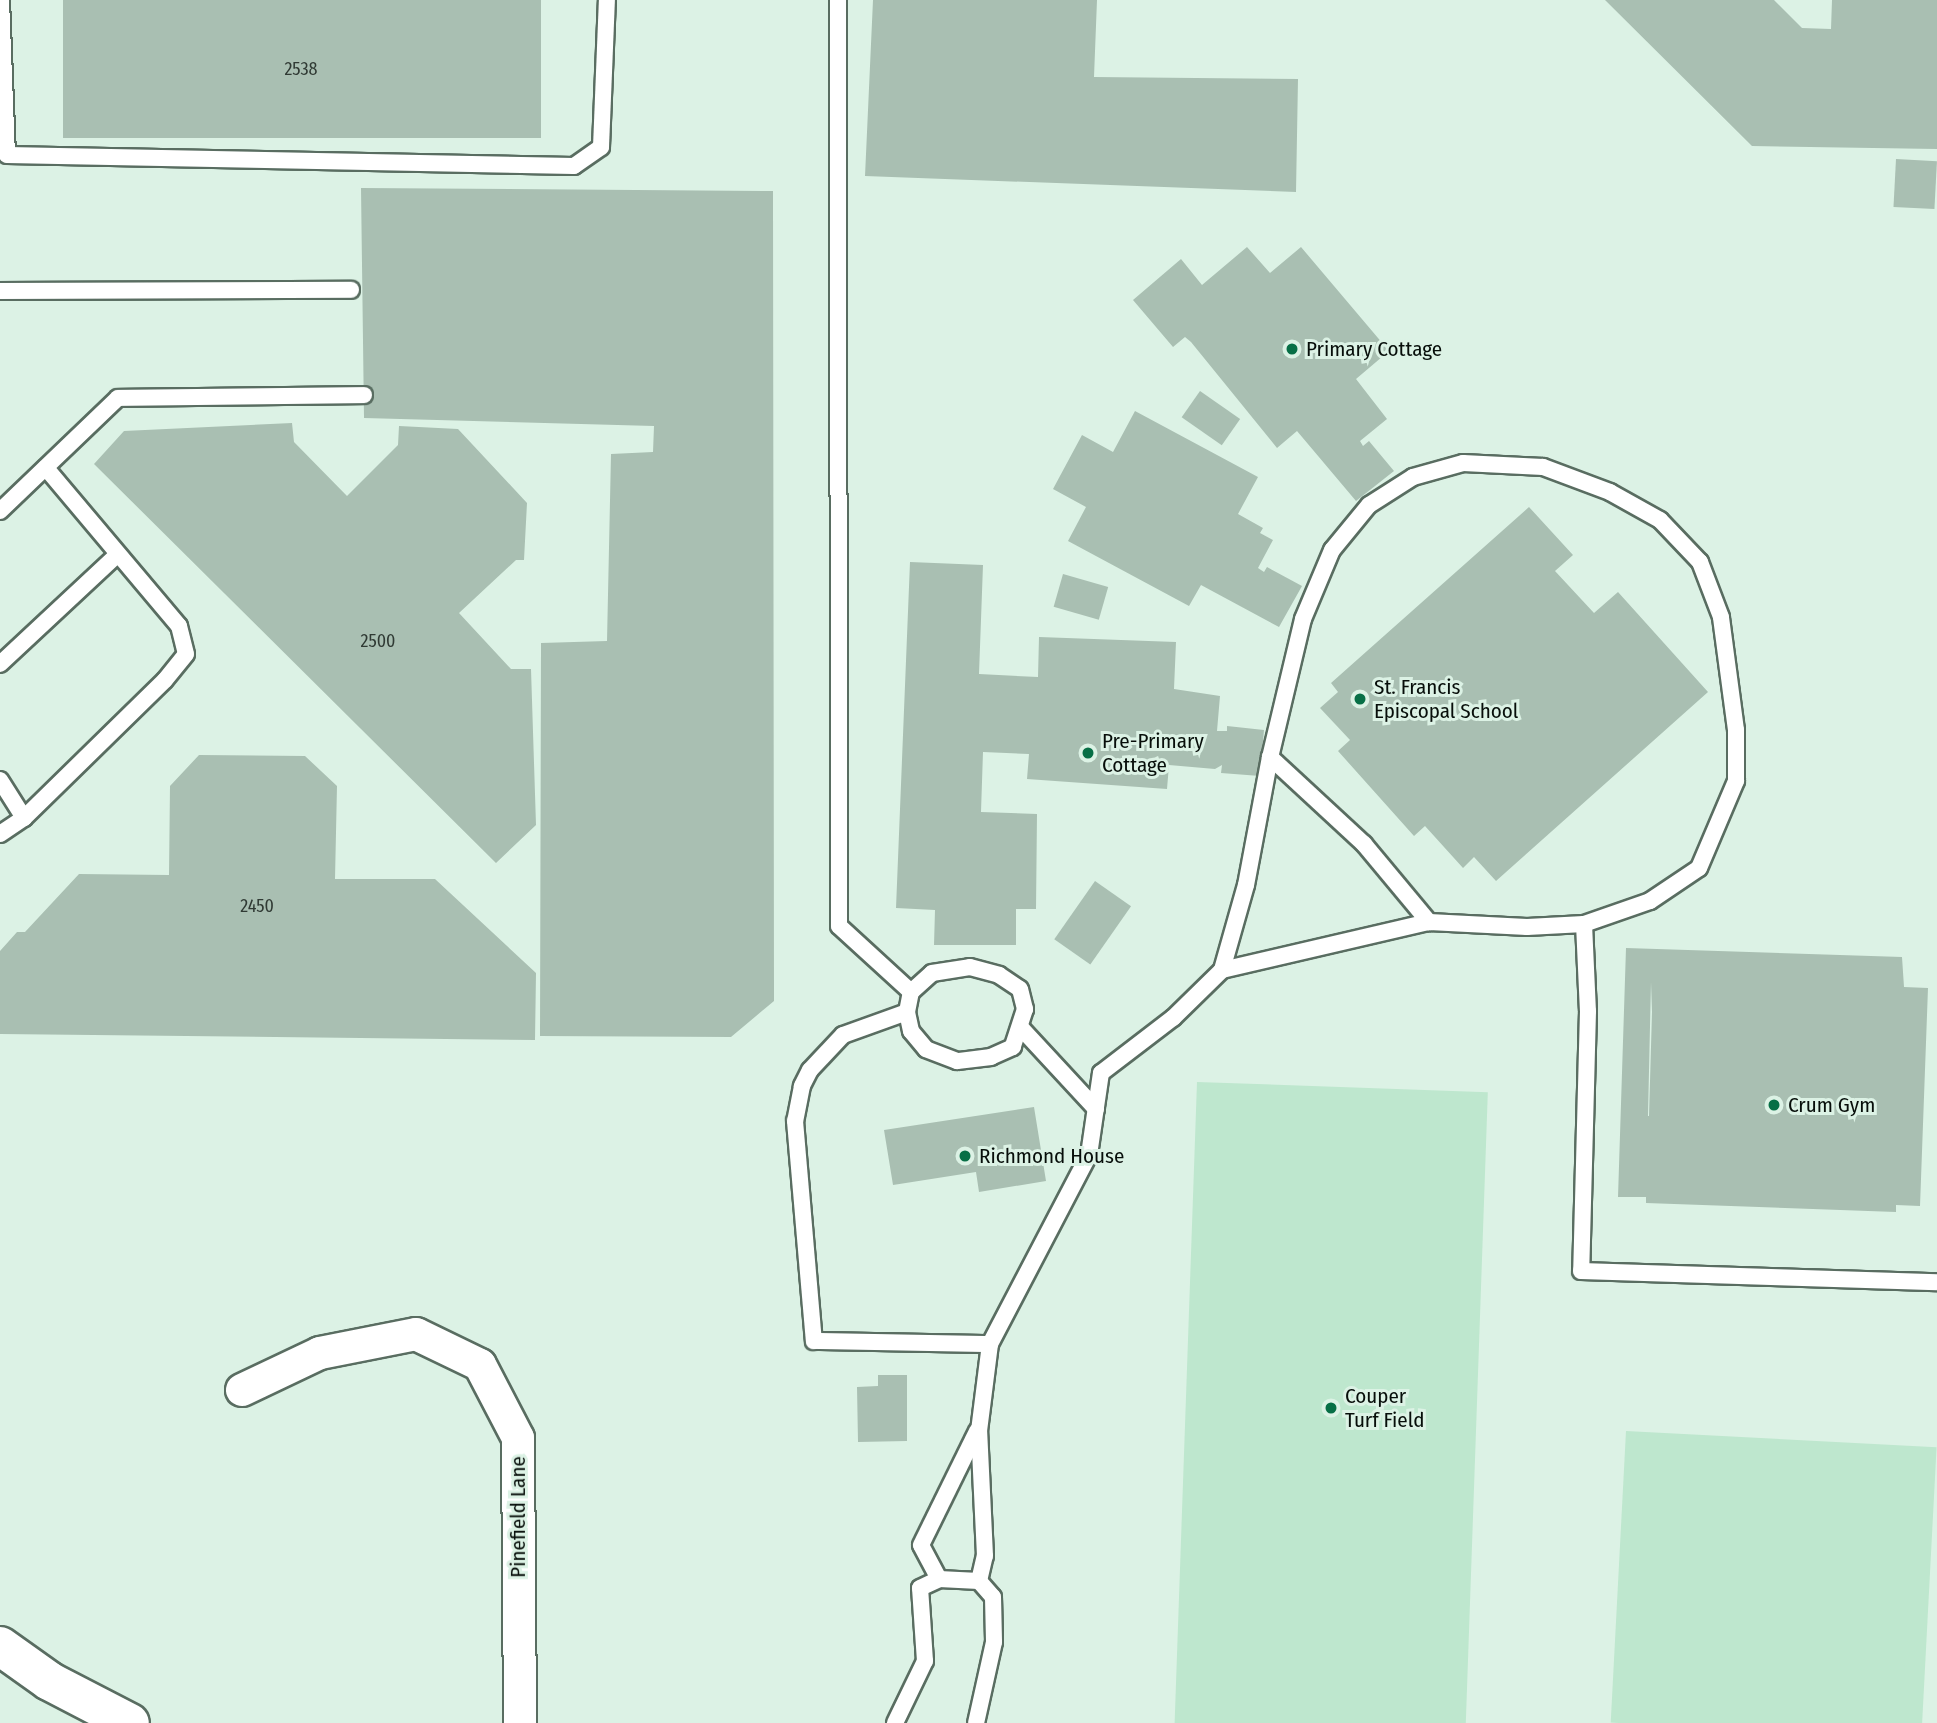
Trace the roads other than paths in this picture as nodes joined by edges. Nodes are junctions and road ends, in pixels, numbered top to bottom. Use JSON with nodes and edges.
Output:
{"nodes":[{"id":1,"x":1,"y":0,"type":"edge"},
{"id":2,"x":607,"y":0,"type":"edge"},
{"id":3,"x":838,"y":0,"type":"edge"},
{"id":4,"x":351,"y":290,"type":"dead end"},
{"id":5,"x":0,"y":291,"type":"edge"},
{"id":6,"x":364,"y":395,"type":"dead end"},
{"id":7,"x":46,"y":468,"type":"junction"},
{"id":8,"x":0,"y":511,"type":"edge"},
{"id":9,"x":116,"y":556,"type":"junction"},
{"id":10,"x":0,"y":664,"type":"edge"},
{"id":11,"x":1270,"y":757,"type":"junction"},
{"id":12,"x":0,"y":780,"type":"edge"},
{"id":13,"x":24,"y":818,"type":"junction"},
{"id":14,"x":0,"y":834,"type":"edge"},
{"id":15,"x":1429,"y":922,"type":"junction"},
{"id":16,"x":1584,"y":924,"type":"junction"},
{"id":17,"x":1222,"y":970,"type":"junction"},
{"id":18,"x":911,"y":992,"type":"junction"},
{"id":19,"x":907,"y":1012,"type":"junction"},
{"id":20,"x":1022,"y":1028,"type":"junction"},
{"id":21,"x":1096,"y":1109,"type":"junction"},
{"id":22,"x":1937,"y":1282,"type":"edge"},
{"id":23,"x":990,"y":1344,"type":"junction"},
{"id":24,"x":242,"y":1390,"type":"dead end"},
{"id":25,"x":979,"y":1427,"type":"junction"},
{"id":26,"x":939,"y":1579,"type":"junction"},
{"id":27,"x":979,"y":1581,"type":"junction"},
{"id":28,"x":0,"y":1646,"type":"edge"},
{"id":29,"x":130,"y":1723,"type":"edge"},
{"id":30,"x":520,"y":1723,"type":"edge"},
{"id":31,"x":895,"y":1723,"type":"edge"},
{"id":32,"x":976,"y":1723,"type":"edge"}],
"edges":[{"from":1,"to":2,"type":"lane"},
{"from":3,"to":18,"type":"lane"},
{"from":4,"to":5,"type":"lane"},
{"from":6,"to":7,"type":"lane"},
{"from":7,"to":8,"type":"lane"},
{"from":7,"to":9,"type":"lane"},
{"from":9,"to":10,"type":"lane"},
{"from":9,"to":13,"type":"lane"},
{"from":11,"to":15,"type":"lane"},
{"from":11,"to":16,"type":"lane"},
{"from":11,"to":17,"type":"lane"},
{"from":12,"to":13,"type":"lane"},
{"from":13,"to":14,"type":"lane"},
{"from":15,"to":16,"type":"lane"},
{"from":15,"to":17,"type":"lane"},
{"from":16,"to":22,"type":"lane"},
{"from":17,"to":21,"type":"lane"},
{"from":18,"to":19,"type":"lane"},
{"from":18,"to":20,"type":"lane"},
{"from":19,"to":20,"type":"lane"},
{"from":19,"to":23,"type":"lane"},
{"from":20,"to":21,"type":"lane"},
{"from":21,"to":23,"type":"lane"},
{"from":23,"to":25,"type":"lane"},
{"from":24,"to":30,"type":"street","name":"Pinefield Lane"},
{"from":25,"to":26,"type":"lane"},
{"from":25,"to":27,"type":"lane"},
{"from":26,"to":27,"type":"lane"},
{"from":26,"to":31,"type":"lane"},
{"from":27,"to":32,"type":"lane"},
{"from":28,"to":29,"type":"street"}]}
